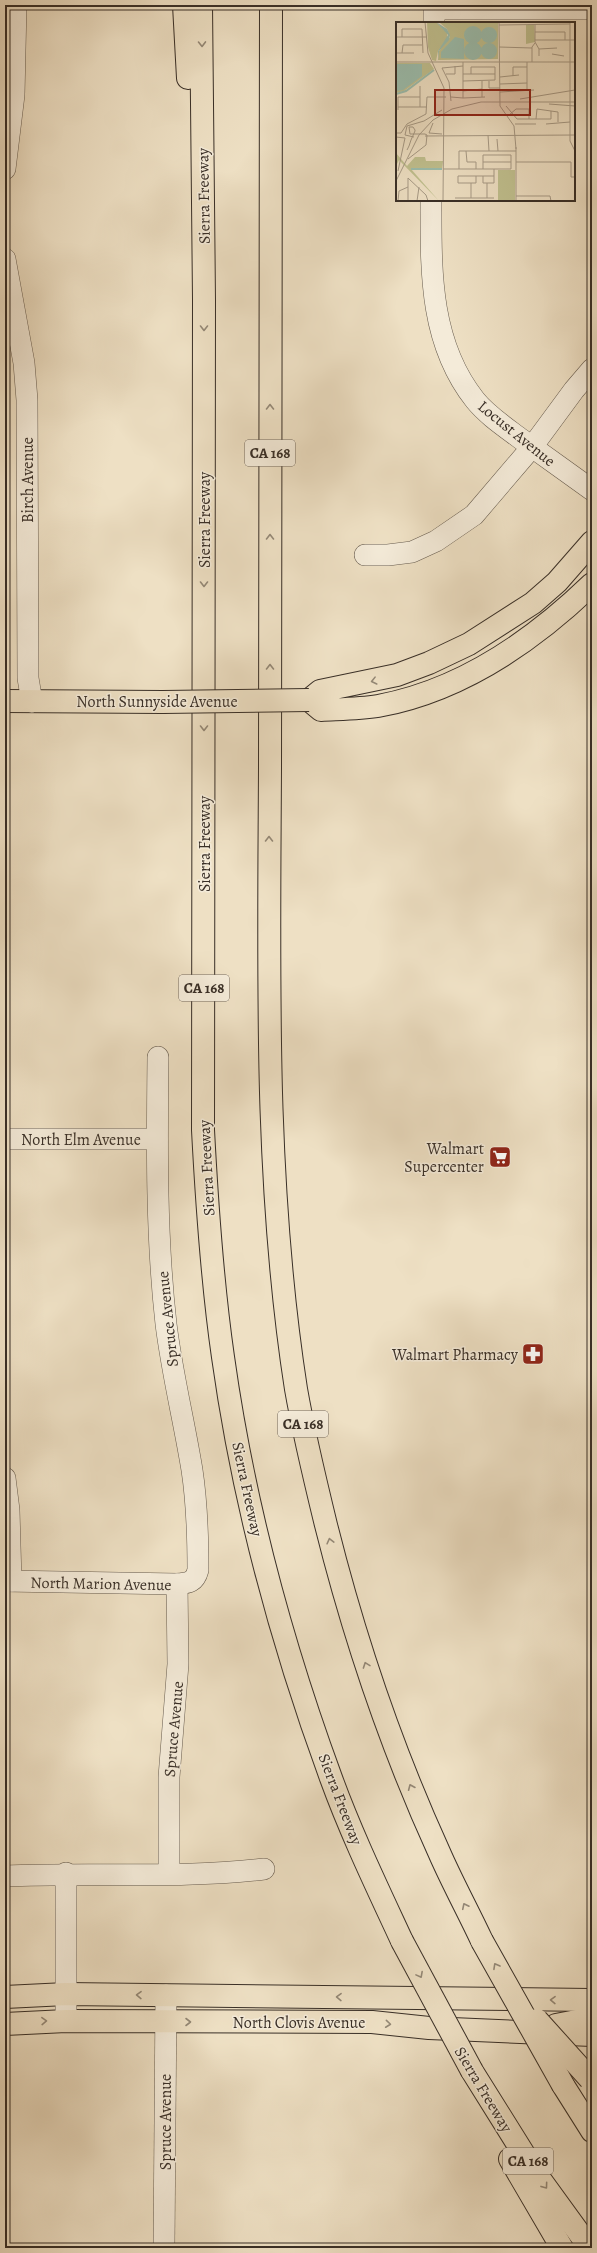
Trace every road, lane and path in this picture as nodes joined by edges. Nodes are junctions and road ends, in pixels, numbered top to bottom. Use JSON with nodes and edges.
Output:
{"nodes":[{"id":1,"x":16,"y":5,"type":"edge"},
{"id":2,"x":184,"y":5,"type":"edge"},
{"id":3,"x":201,"y":5,"type":"edge"},
{"id":4,"x":271,"y":5,"type":"edge"},
{"id":5,"x":275,"y":5,"type":"edge"},
{"id":6,"x":592,"y":10,"type":"edge"},
{"id":7,"x":434,"y":16,"type":"edge"},
{"id":8,"x":271,"y":28,"type":"junction"},
{"id":9,"x":11,"y":69,"type":"edge"},
{"id":10,"x":5,"y":169,"type":"edge"},
{"id":11,"x":431,"y":201,"type":"edge"},
{"id":12,"x":5,"y":259,"type":"edge"},
{"id":13,"x":204,"y":300,"type":"junction"},
{"id":14,"x":592,"y":369,"type":"edge"},
{"id":15,"x":532,"y":447,"type":"junction"},
{"id":16,"x":592,"y":490,"type":"edge"},
{"id":17,"x":592,"y":542,"type":"edge"},
{"id":18,"x":365,"y":556,"type":"dead end"},
{"id":19,"x":592,"y":565,"type":"edge"},
{"id":20,"x":592,"y":584,"type":"edge"},
{"id":21,"x":533,"y":603,"type":"junction"},
{"id":22,"x":494,"y":661,"type":"junction"},
{"id":23,"x":309,"y":700,"type":"junction"},
{"id":24,"x":5,"y":701,"type":"edge"},
{"id":25,"x":32,"y":702,"type":"junction"},
{"id":26,"x":377,"y":706,"type":"junction"},
{"id":27,"x":158,"y":1057,"type":"dead end"},
{"id":28,"x":5,"y":1139,"type":"edge"},
{"id":29,"x":157,"y":1139,"type":"junction"},
{"id":30,"x":5,"y":1478,"type":"edge"},
{"id":31,"x":8,"y":1581,"type":"edge"},
{"id":32,"x":187,"y":1581,"type":"junction"},
{"id":33,"x":264,"y":1869,"type":"dead end"},
{"id":34,"x":66,"y":1873,"type":"junction"},
{"id":35,"x":169,"y":1874,"type":"junction"},
{"id":36,"x":5,"y":1876,"type":"edge"},
{"id":37,"x":508,"y":1989,"type":"junction"},
{"id":38,"x":66,"y":1994,"type":"junction"},
{"id":39,"x":166,"y":1995,"type":"junction"},
{"id":40,"x":5,"y":1997,"type":"edge"},
{"id":41,"x":592,"y":2000,"type":"edge"},
{"id":42,"x":592,"y":2018,"type":"edge"},
{"id":43,"x":66,"y":2021,"type":"junction"},
{"id":44,"x":166,"y":2022,"type":"junction"},
{"id":45,"x":5,"y":2024,"type":"edge"},
{"id":46,"x":524,"y":2032,"type":"junction"},
{"id":47,"x":592,"y":2035,"type":"edge"},
{"id":48,"x":472,"y":2070,"type":"junction"},
{"id":49,"x":591,"y":2080,"type":"edge"},
{"id":50,"x":592,"y":2131,"type":"edge"},
{"id":51,"x":164,"y":2248,"type":"edge"},
{"id":52,"x":562,"y":2248,"type":"edge"},
{"id":53,"x":590,"y":2248,"type":"edge"}],
"edges":[{"from":1,"to":9,"type":"street"},
{"from":2,"to":13,"type":"main road"},
{"from":3,"to":13,"type":"main road","name":"Sierra Freeway","number":"CA 168","one_way":true},
{"from":4,"to":8,"type":"main road","number":"CA 168"},
{"from":5,"to":8,"type":"main road"},
{"from":6,"to":7,"type":"street"},
{"from":37,"to":8,"type":"main road","number":"CA 168","one_way":true,"bridge":true},
{"from":9,"to":10,"type":"street"},
{"from":11,"to":15,"type":"street","name":"Locust Avenue"},
{"from":12,"to":25,"type":"street","name":"Birch Avenue"},
{"from":13,"to":48,"type":"main road","name":"Sierra Freeway","number":"CA 168","one_way":true,"bridge":true},
{"from":14,"to":15,"type":"street"},
{"from":15,"to":16,"type":"street","name":"Locust Avenue"},
{"from":15,"to":18,"type":"street"},
{"from":17,"to":21,"type":"main road"},
{"from":19,"to":22,"type":"main road"},
{"from":20,"to":22,"type":"main road"},
{"from":21,"to":23,"type":"main road","one_way":true},
{"from":21,"to":26,"type":"main road"},
{"from":22,"to":26,"type":"main road"},
{"from":23,"to":25,"type":"main road","name":"North Sunnyside Avenue","bridge":true},
{"from":23,"to":26,"type":"main road"},
{"from":24,"to":25,"type":"main road","name":"North Sunnyside Avenue"},
{"from":27,"to":29,"type":"street","name":"Spruce Avenue"},
{"from":28,"to":29,"type":"street","name":"North Elm Avenue"},
{"from":29,"to":32,"type":"street","name":"Spruce Avenue"},
{"from":30,"to":31,"type":"street"},
{"from":31,"to":32,"type":"street","name":"North Marion Avenue"},
{"from":32,"to":35,"type":"street","name":"Spruce Avenue"},
{"from":33,"to":35,"type":"street"},
{"from":34,"to":35,"type":"street"},
{"from":34,"to":36,"type":"street"},
{"from":34,"to":38,"type":"street"},
{"from":37,"to":49,"type":"main road","bridge":true},
{"from":37,"to":50,"type":"main road","number":"CA 168","bridge":true},
{"from":39,"to":38,"type":"main road","name":"North Clovis Avenue","one_way":true},
{"from":38,"to":40,"type":"main road","name":"North Clovis Avenue"},
{"from":38,"to":43,"type":"street"},
{"from":41,"to":39,"type":"main road","name":"North Clovis Avenue","one_way":true},
{"from":39,"to":44,"type":"street","name":"Spruce Avenue"},
{"from":42,"to":46,"type":"main road"},
{"from":43,"to":44,"type":"main road","name":"North Clovis Avenue"},
{"from":45,"to":43,"type":"main road","name":"North Clovis Avenue","one_way":true},
{"from":44,"to":46,"type":"main road","name":"North Clovis Avenue","one_way":true},
{"from":44,"to":51,"type":"street","name":"Spruce Avenue"},
{"from":46,"to":47,"type":"main road","name":"North Clovis Avenue"},
{"from":48,"to":52,"type":"main road"},
{"from":48,"to":53,"type":"main road","name":"Sierra Freeway","number":"CA 168","one_way":true}]}
